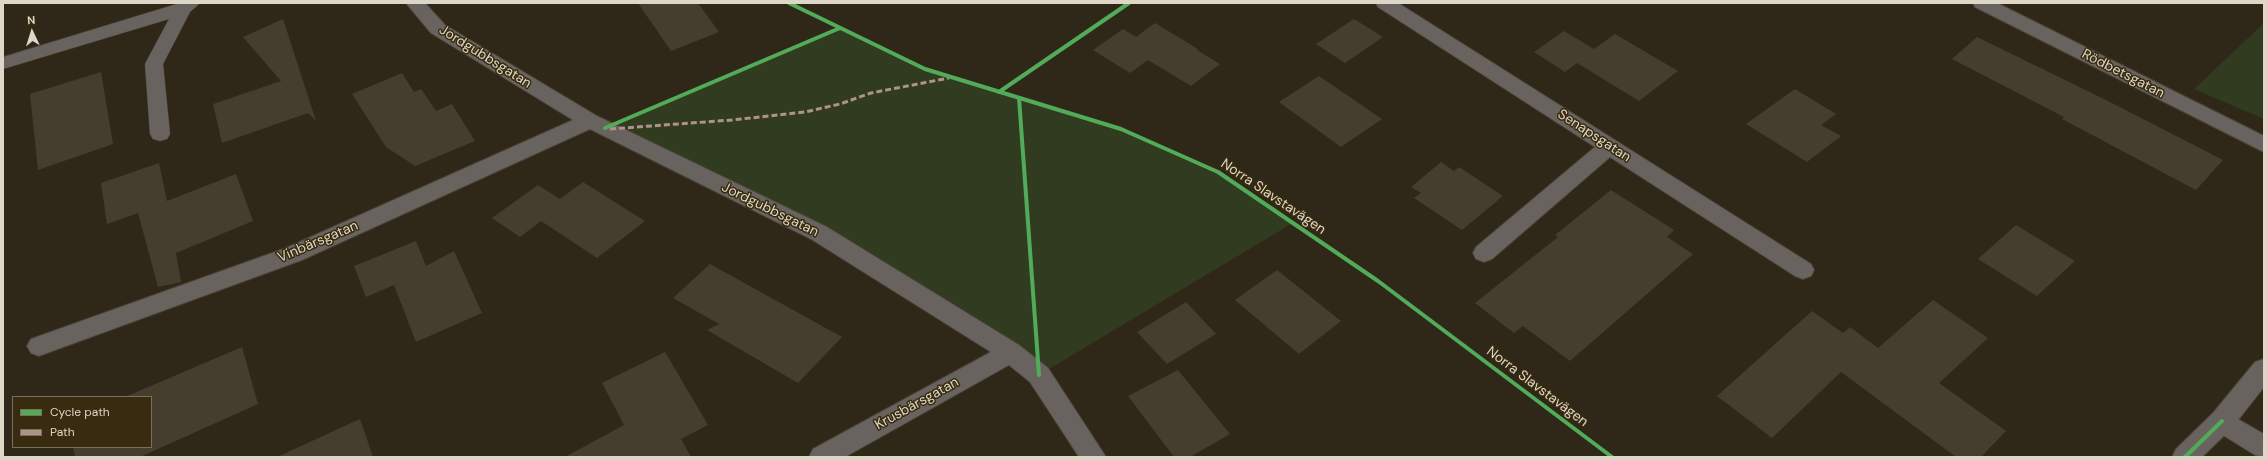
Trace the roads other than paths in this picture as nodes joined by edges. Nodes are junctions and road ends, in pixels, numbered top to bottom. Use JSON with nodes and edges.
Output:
{"nodes":[{"id":1,"x":415,"y":3,"type":"edge"},
{"id":2,"x":1385,"y":3,"type":"edge"},
{"id":3,"x":1982,"y":3,"type":"edge"},
{"id":4,"x":187,"y":6,"type":"edge"},
{"id":5,"x":3,"y":63,"type":"edge"},
{"id":6,"x":590,"y":121,"type":"junction"},
{"id":7,"x":160,"y":134,"type":"dead end"},
{"id":8,"x":2264,"y":145,"type":"edge"},
{"id":9,"x":1609,"y":146,"type":"junction"},
{"id":10,"x":1484,"y":253,"type":"dead end"},
{"id":11,"x":1803,"y":270,"type":"dead end"},
{"id":12,"x":39,"y":346,"type":"dead end"},
{"id":13,"x":1011,"y":352,"type":"junction"},
{"id":14,"x":2264,"y":369,"type":"edge"},
{"id":15,"x":2222,"y":421,"type":"junction"},
{"id":16,"x":2264,"y":447,"type":"edge"},
{"id":17,"x":822,"y":457,"type":"edge"},
{"id":18,"x":1092,"y":457,"type":"edge"},
{"id":19,"x":2185,"y":457,"type":"edge"},
{"id":20,"x":2199,"y":457,"type":"edge"}],
"edges":[{"from":1,"to":6,"type":"street","name":"Jordgubbsgatan"},
{"from":2,"to":9,"type":"street","name":"Senapsgatan"},
{"from":3,"to":8,"type":"street","name":"Rödbetsgatan"},
{"from":4,"to":5,"type":"lane"},
{"from":4,"to":7,"type":"lane"},
{"from":6,"to":12,"type":"street","name":"Vinbärsgatan"},
{"from":6,"to":13,"type":"street","name":"Jordgubbsgatan"},
{"from":9,"to":10,"type":"street"},
{"from":9,"to":11,"type":"street","name":"Senapsgatan"},
{"from":13,"to":17,"type":"street","name":"Krusbärsgatan"},
{"from":13,"to":18,"type":"street","name":"Jordgubbsgatan"},
{"from":14,"to":15,"type":"street"},
{"from":15,"to":16,"type":"street"},
{"from":15,"to":19,"type":"street"},
{"from":15,"to":20,"type":"street"}]}
